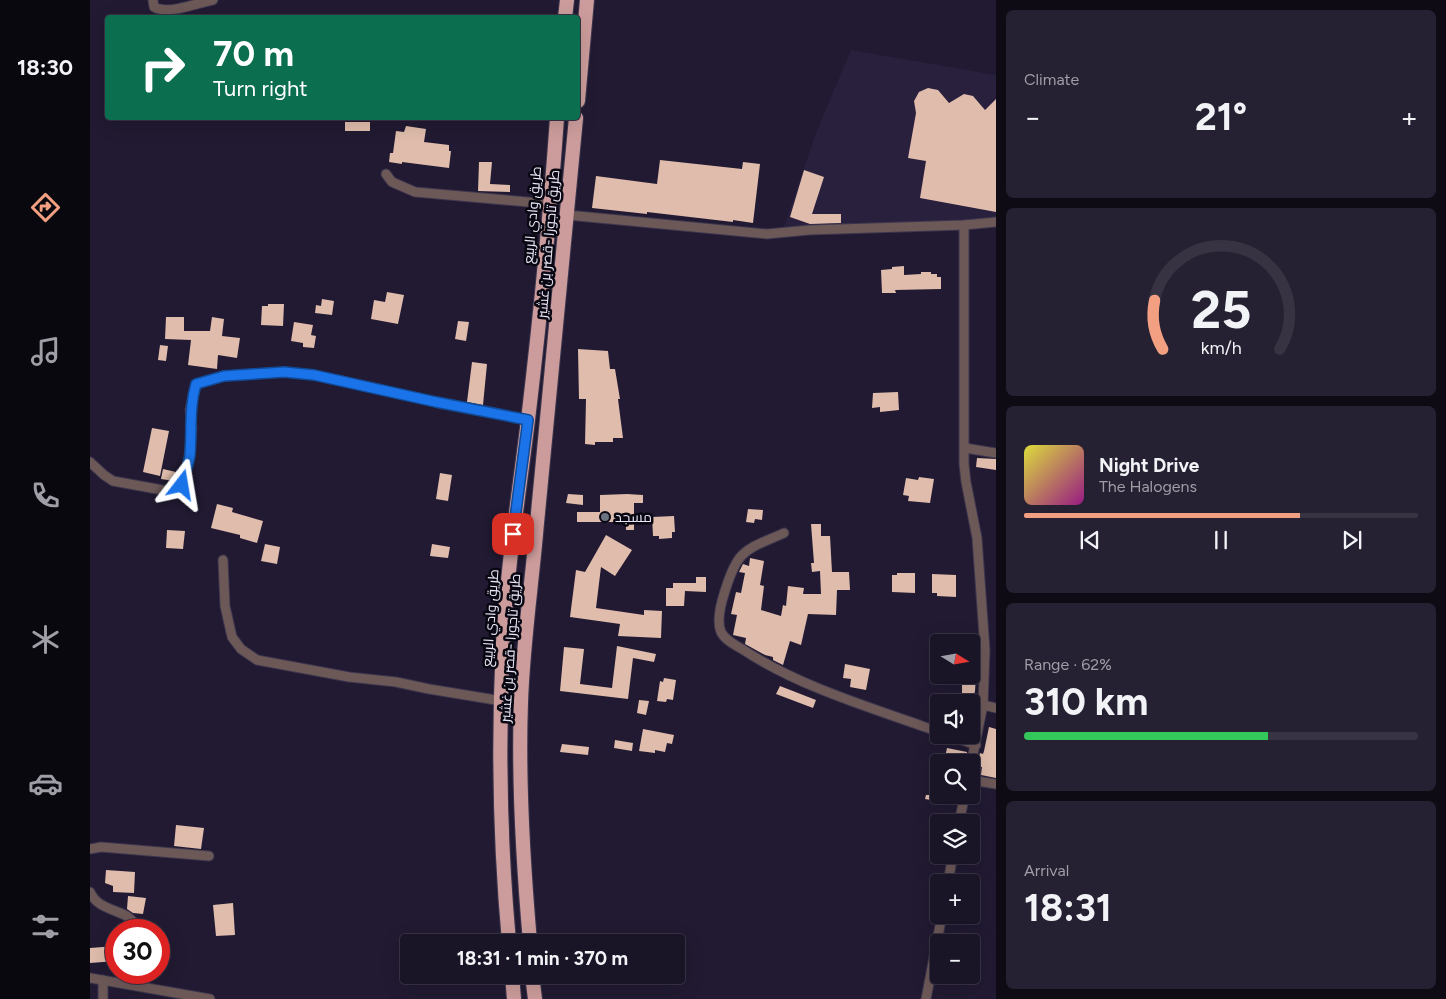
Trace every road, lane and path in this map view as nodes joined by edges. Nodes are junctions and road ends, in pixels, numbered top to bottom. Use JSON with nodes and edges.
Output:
{"nodes":[{"id":1,"x":153,"y":0,"type":"edge"},
{"id":2,"x":213,"y":0,"type":"edge"},
{"id":3,"x":567,"y":0,"type":"edge"},
{"id":4,"x":587,"y":0,"type":"edge"},
{"id":5,"x":565,"y":15,"type":"edge"},
{"id":6,"x":580,"y":79,"type":"edge"},
{"id":7,"x":557,"y":120,"type":"edge"},
{"id":8,"x":576,"y":120,"type":"edge"},
{"id":9,"x":386,"y":174,"type":"dead end"},
{"id":10,"x":551,"y":204,"type":"junction"},
{"id":11,"x":567,"y":215,"type":"junction"},
{"id":12,"x":996,"y":222,"type":"edge"},
{"id":13,"x":964,"y":225,"type":"junction"},
{"id":14,"x":528,"y":420,"type":"junction"},
{"id":15,"x":965,"y":448,"type":"junction"},
{"id":16,"x":996,"y":453,"type":"edge"},
{"id":17,"x":90,"y":462,"type":"edge"},
{"id":18,"x":784,"y":534,"type":"dead end"},
{"id":19,"x":223,"y":560,"type":"dead end"},
{"id":20,"x":502,"y":701,"type":"junction"},
{"id":21,"x":983,"y":705,"type":"junction"},
{"id":22,"x":996,"y":708,"type":"edge"},
{"id":23,"x":930,"y":729,"type":"edge"},
{"id":24,"x":976,"y":745,"type":"joint"},
{"id":25,"x":974,"y":754,"type":"edge"},
{"id":26,"x":980,"y":781,"type":"edge"},
{"id":27,"x":996,"y":784,"type":"edge"},
{"id":28,"x":90,"y":849,"type":"edge"},
{"id":29,"x":209,"y":856,"type":"dead end"},
{"id":30,"x":90,"y":892,"type":"edge"},
{"id":31,"x":132,"y":919,"type":"edge"},
{"id":32,"x":940,"y":924,"type":"edge"},
{"id":33,"x":508,"y":934,"type":"edge"},
{"id":34,"x":529,"y":934,"type":"edge"},
{"id":35,"x":90,"y":978,"type":"edge"},
{"id":36,"x":103,"y":980,"type":"junction"},
{"id":37,"x":513,"y":984,"type":"edge"},
{"id":38,"x":533,"y":984,"type":"edge"},
{"id":39,"x":140,"y":986,"type":"joint"},
{"id":40,"x":103,"y":999,"type":"edge"},
{"id":41,"x":210,"y":999,"type":"edge"},
{"id":42,"x":514,"y":999,"type":"edge"},
{"id":43,"x":535,"y":999,"type":"edge"},
{"id":44,"x":926,"y":999,"type":"edge"}],
"edges":[{"from":1,"to":2,"type":"street"},
{"from":3,"to":5,"type":"highway"},
{"from":4,"to":6,"type":"highway"},
{"from":7,"to":10,"type":"highway","name":"طريق وادي الربيع"},
{"from":8,"to":11,"type":"highway","name":"طريق تاجورا -قصر بن غشير"},
{"from":9,"to":10,"type":"street"},
{"from":10,"to":14,"type":"highway","name":"طريق وادي الربيع"},
{"from":11,"to":13,"type":"street"},
{"from":11,"to":34,"type":"highway","name":"طريق تاجورا -قصر بن غشير"},
{"from":12,"to":13,"type":"street"},
{"from":13,"to":15,"type":"street"},
{"from":14,"to":17,"type":"street"},
{"from":14,"to":20,"type":"highway","name":"طريق وادي الربيع"},
{"from":15,"to":16,"type":"street"},
{"from":15,"to":21,"type":"street"},
{"from":18,"to":23,"type":"street"},
{"from":19,"to":20,"type":"street"},
{"from":20,"to":33,"type":"highway","name":"طريق وادي الربيع"},
{"from":21,"to":22,"type":"street"},
{"from":21,"to":24,"type":"street"},
{"from":24,"to":25,"type":"street"},
{"from":26,"to":27,"type":"street"},
{"from":28,"to":29,"type":"street"},
{"from":30,"to":31,"type":"street"},
{"from":32,"to":44,"type":"street"},
{"from":35,"to":36,"type":"street"},
{"from":36,"to":39,"type":"street"},
{"from":36,"to":40,"type":"street"},
{"from":37,"to":42,"type":"highway"},
{"from":38,"to":43,"type":"highway"},
{"from":39,"to":41,"type":"street"}]}
